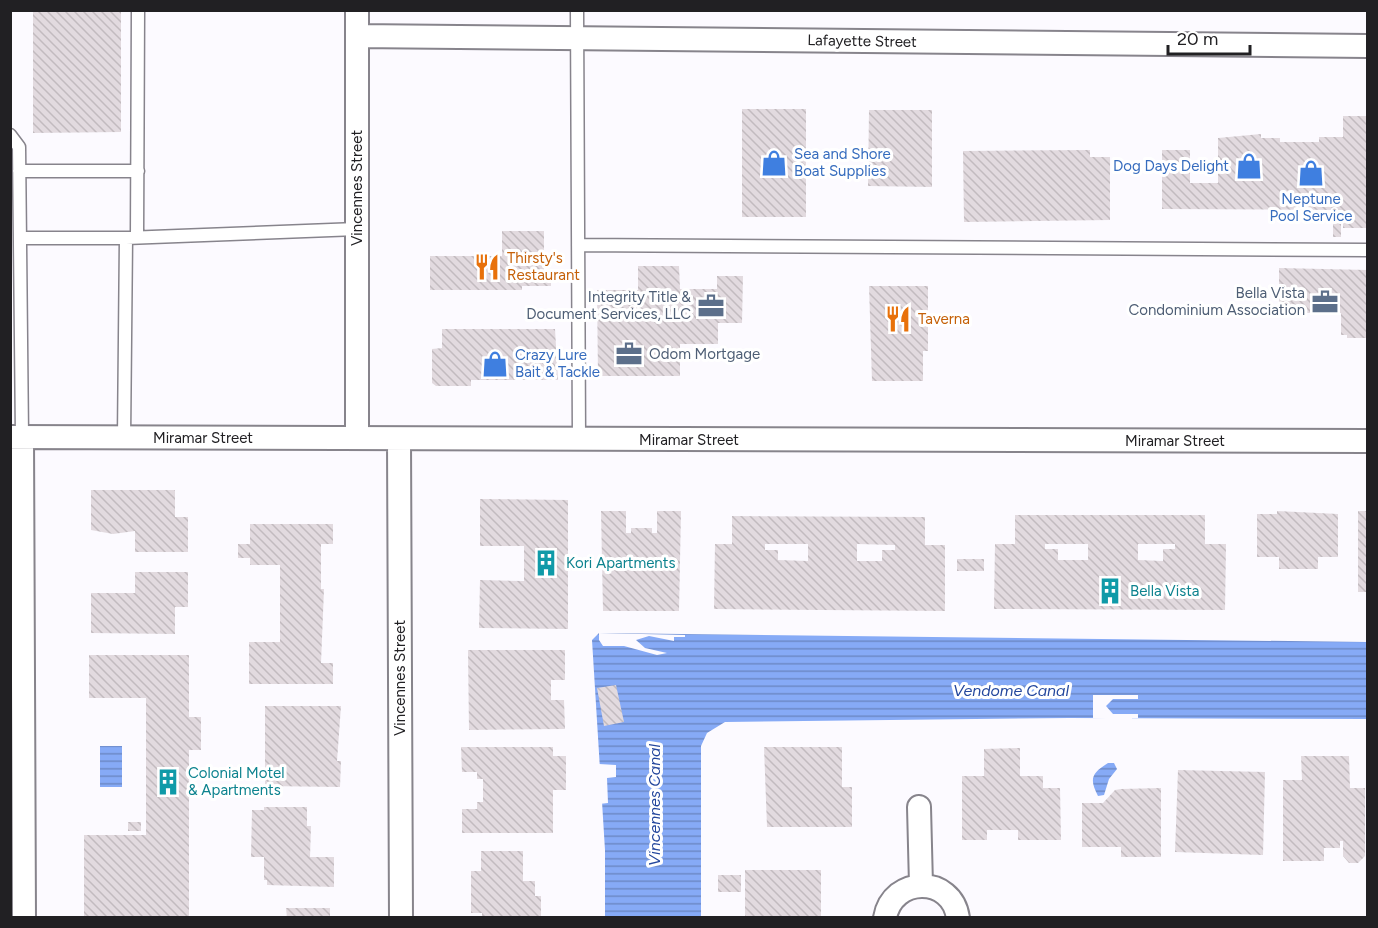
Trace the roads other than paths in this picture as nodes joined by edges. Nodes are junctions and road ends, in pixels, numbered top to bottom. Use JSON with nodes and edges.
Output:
{"nodes":[{"id":1,"x":138,"y":10,"type":"edge"},
{"id":2,"x":357,"y":10,"type":"edge"},
{"id":3,"x":577,"y":10,"type":"edge"},
{"id":4,"x":357,"y":36,"type":"junction"},
{"id":5,"x":577,"y":37,"type":"junction"},
{"id":6,"x":1368,"y":46,"type":"edge"},
{"id":7,"x":10,"y":135,"type":"edge"},
{"id":8,"x":19,"y":171,"type":"junction"},
{"id":9,"x":138,"y":171,"type":"junction"},
{"id":10,"x":357,"y":229,"type":"junction"},
{"id":11,"x":131,"y":237,"type":"junction"},
{"id":12,"x":20,"y":238,"type":"junction"},
{"id":13,"x":578,"y":245,"type":"junction"},
{"id":14,"x":1368,"y":250,"type":"edge"},
{"id":15,"x":16,"y":437,"type":"edge"},
{"id":16,"x":124,"y":438,"type":"junction"},
{"id":17,"x":357,"y":438,"type":"junction"},
{"id":18,"x":399,"y":439,"type":"junction"},
{"id":19,"x":579,"y":439,"type":"junction"},
{"id":20,"x":1368,"y":441,"type":"edge"},
{"id":21,"x":919,"y":807,"type":"dead end"},
{"id":22,"x":921,"y":885,"type":"junction"},
{"id":23,"x":24,"y":918,"type":"edge"},
{"id":24,"x":401,"y":918,"type":"edge"},
{"id":25,"x":885,"y":918,"type":"edge"},
{"id":26,"x":958,"y":918,"type":"edge"}],
"edges":[{"from":1,"to":9,"type":"lane"},
{"from":2,"to":4,"type":"street","name":"Vincennes Street"},
{"from":3,"to":5,"type":"lane"},
{"from":4,"to":5,"type":"street","name":"Lafayette Street"},
{"from":4,"to":10,"type":"street","name":"Vincennes Street"},
{"from":5,"to":6,"type":"street","name":"Lafayette Street"},
{"from":5,"to":13,"type":"lane"},
{"from":7,"to":8,"type":"lane"},
{"from":8,"to":9,"type":"lane"},
{"from":8,"to":12,"type":"lane"},
{"from":9,"to":11,"type":"lane"},
{"from":10,"to":11,"type":"lane"},
{"from":10,"to":17,"type":"street","name":"Vincennes Street"},
{"from":11,"to":12,"type":"lane"},
{"from":11,"to":16,"type":"lane"},
{"from":12,"to":15,"type":"lane"},
{"from":13,"to":14,"type":"lane"},
{"from":13,"to":19,"type":"lane"},
{"from":15,"to":16,"type":"street","name":"Miramar Street"},
{"from":15,"to":23,"type":"street"},
{"from":16,"to":17,"type":"street","name":"Miramar Street"},
{"from":17,"to":18,"type":"street","name":"Miramar Street"},
{"from":18,"to":19,"type":"street","name":"Miramar Street"},
{"from":18,"to":24,"type":"street","name":"Vincennes Street"},
{"from":19,"to":20,"type":"street","name":"Miramar Street"},
{"from":21,"to":22,"type":"street"},
{"from":22,"to":25,"type":"street"},
{"from":22,"to":26,"type":"street"}]}
